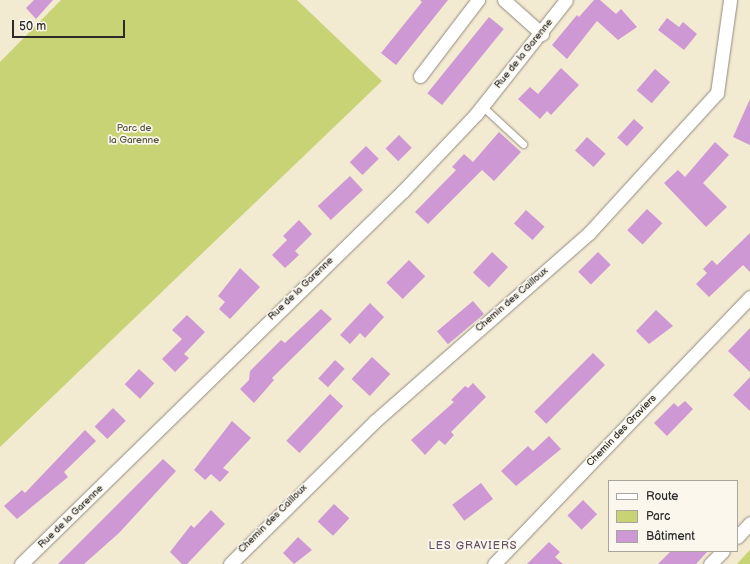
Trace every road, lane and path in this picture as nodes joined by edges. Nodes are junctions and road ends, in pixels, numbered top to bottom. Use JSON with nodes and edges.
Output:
{"nodes":[{"id":1,"x":478,"y":0,"type":"edge"},
{"id":2,"x":504,"y":0,"type":"edge"},
{"id":3,"x":566,"y":0,"type":"edge"},
{"id":4,"x":730,"y":0,"type":"edge"},
{"id":5,"x":542,"y":34,"type":"junction"},
{"id":6,"x":420,"y":76,"type":"dead end"},
{"id":7,"x":482,"y":106,"type":"junction"},
{"id":8,"x":524,"y":144,"type":"dead end"},
{"id":9,"x":750,"y":297,"type":"edge"},
{"id":10,"x":750,"y":523,"type":"edge"},
{"id":11,"x":738,"y":536,"type":"edge"},
{"id":12,"x":722,"y":552,"type":"edge"},
{"id":13,"x":21,"y":564,"type":"edge"},
{"id":14,"x":230,"y":564,"type":"edge"},
{"id":15,"x":494,"y":564,"type":"edge"},
{"id":16,"x":710,"y":564,"type":"edge"}],
"edges":[{"from":1,"to":6,"type":"street"},
{"from":2,"to":5,"type":"street"},
{"from":3,"to":5,"type":"street","name":"Rue de la Garenne"},
{"from":4,"to":14,"type":"street","name":"Chemin des Cailloux"},
{"from":5,"to":7,"type":"street","name":"Rue de la Garenne"},
{"from":7,"to":8,"type":"lane"},
{"from":7,"to":13,"type":"street","name":"Rue de la Garenne"},
{"from":9,"to":15,"type":"street","name":"Chemin des Graviers"},
{"from":10,"to":11,"type":"street"},
{"from":12,"to":16,"type":"street"}]}
